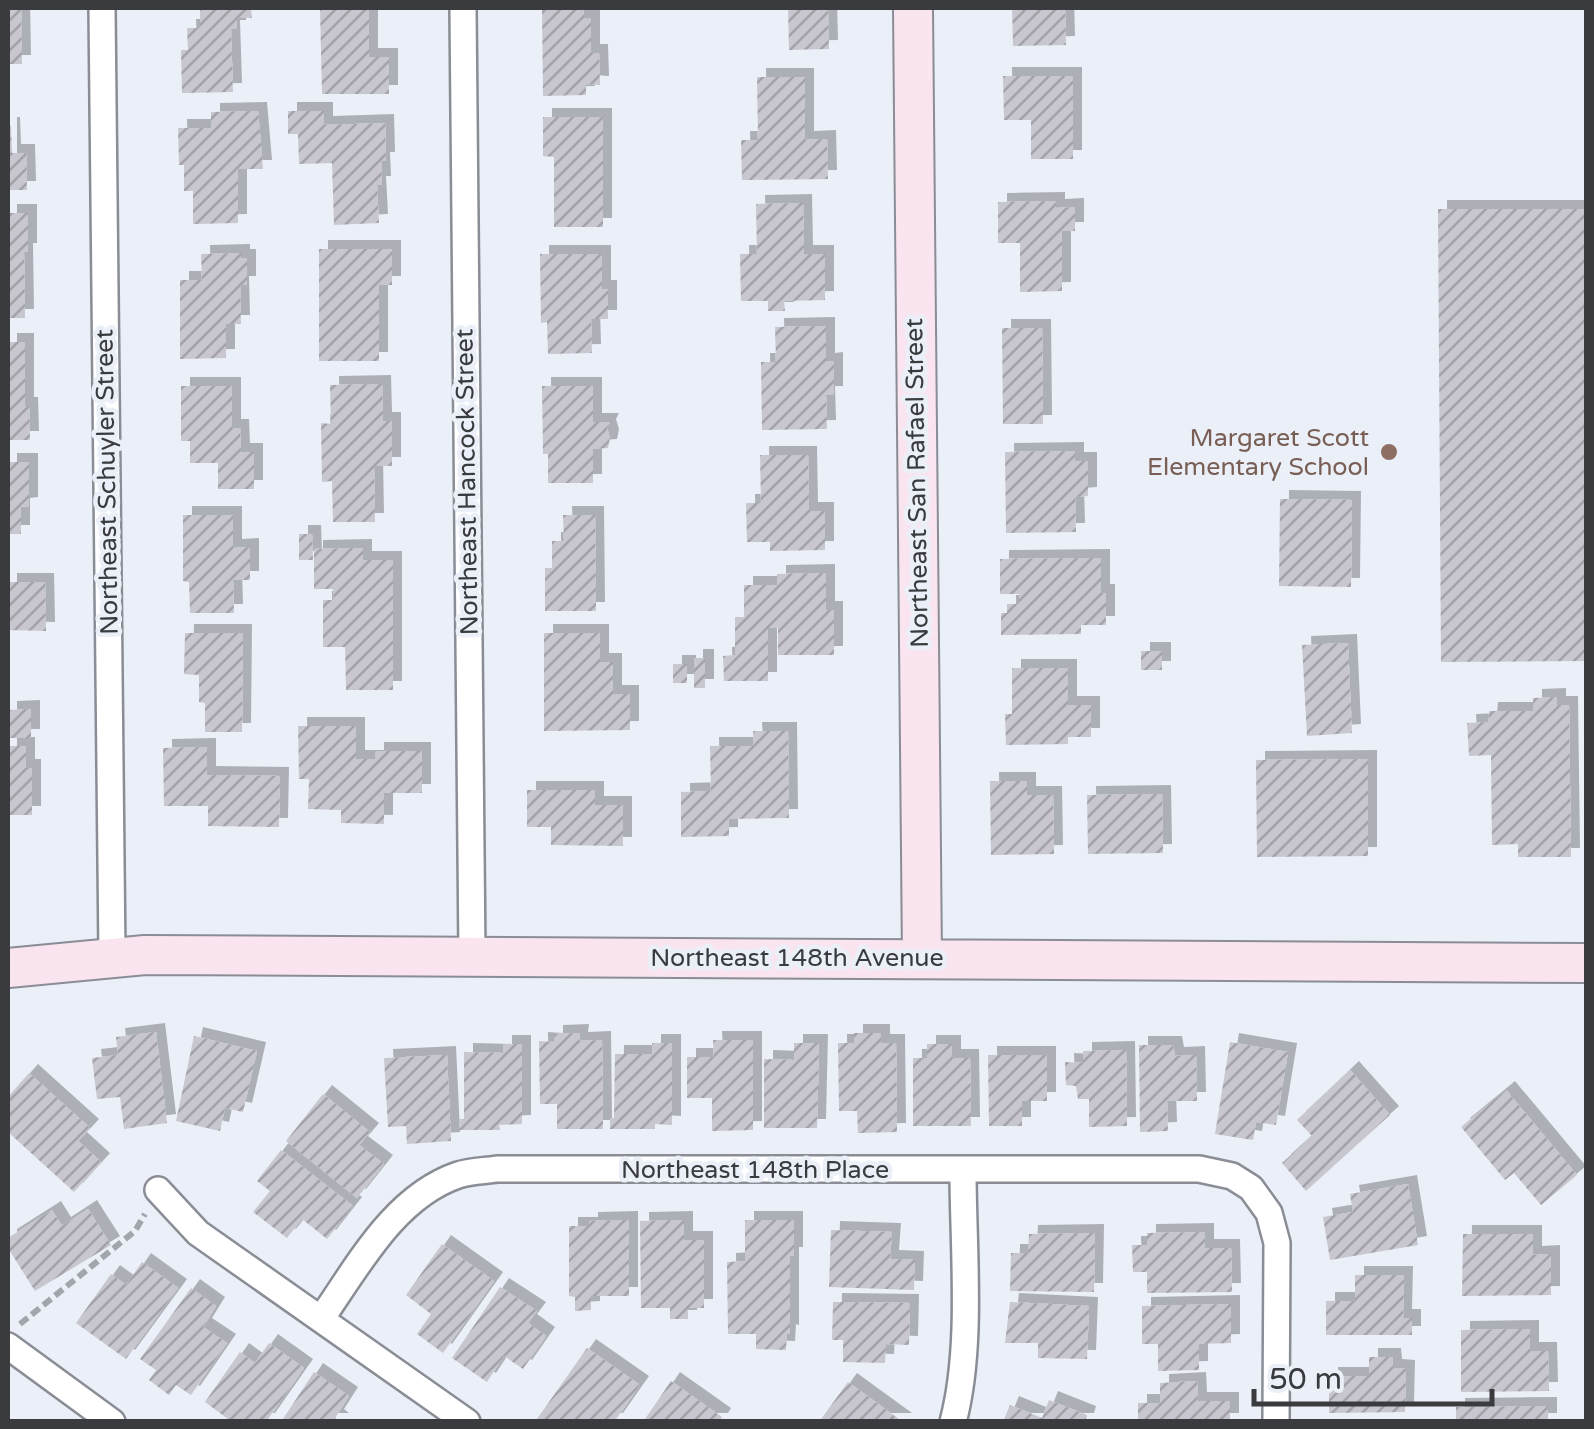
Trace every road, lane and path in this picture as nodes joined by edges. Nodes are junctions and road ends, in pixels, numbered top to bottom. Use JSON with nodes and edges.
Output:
{"nodes":[{"id":1,"x":102,"y":8,"type":"edge"},
{"id":2,"x":463,"y":8,"type":"edge"},
{"id":3,"x":913,"y":8,"type":"edge"},
{"id":4,"x":112,"y":956,"type":"junction"},
{"id":5,"x":472,"y":956,"type":"junction"},
{"id":6,"x":922,"y":958,"type":"junction"},
{"id":7,"x":1586,"y":963,"type":"edge"},
{"id":8,"x":8,"y":968,"type":"edge"},
{"id":9,"x":963,"y":1171,"type":"junction"},
{"id":10,"x":158,"y":1190,"type":"joint"},
{"id":11,"x":321,"y":1319,"type":"junction"},
{"id":12,"x":12,"y":1336,"type":"edge"},
{"id":13,"x":112,"y":1422,"type":"edge"},
{"id":14,"x":467,"y":1422,"type":"edge"},
{"id":15,"x":953,"y":1422,"type":"edge"},
{"id":16,"x":1276,"y":1422,"type":"edge"}],
"edges":[{"from":1,"to":4,"type":"street","name":"Northeast Schuyler Street"},
{"from":2,"to":5,"type":"street","name":"Northeast Hancock Street"},
{"from":3,"to":6,"type":"main road","name":"Northeast San Rafael Street"},
{"from":4,"to":5,"type":"main road","name":"Northeast 148th Avenue"},
{"from":4,"to":8,"type":"main road","name":"Northeast 148th Avenue"},
{"from":5,"to":6,"type":"main road","name":"Northeast 148th Avenue"},
{"from":6,"to":7,"type":"main road","name":"Northeast 148th Avenue"},
{"from":9,"to":11,"type":"street","name":"Northeast 148th Place"},
{"from":9,"to":15,"type":"street"},
{"from":9,"to":16,"type":"street","name":"Northeast 148th Place"},
{"from":10,"to":11,"type":"street"},
{"from":10,"to":12,"type":"path"},
{"from":11,"to":14,"type":"street"},
{"from":12,"to":13,"type":"street"}]}
